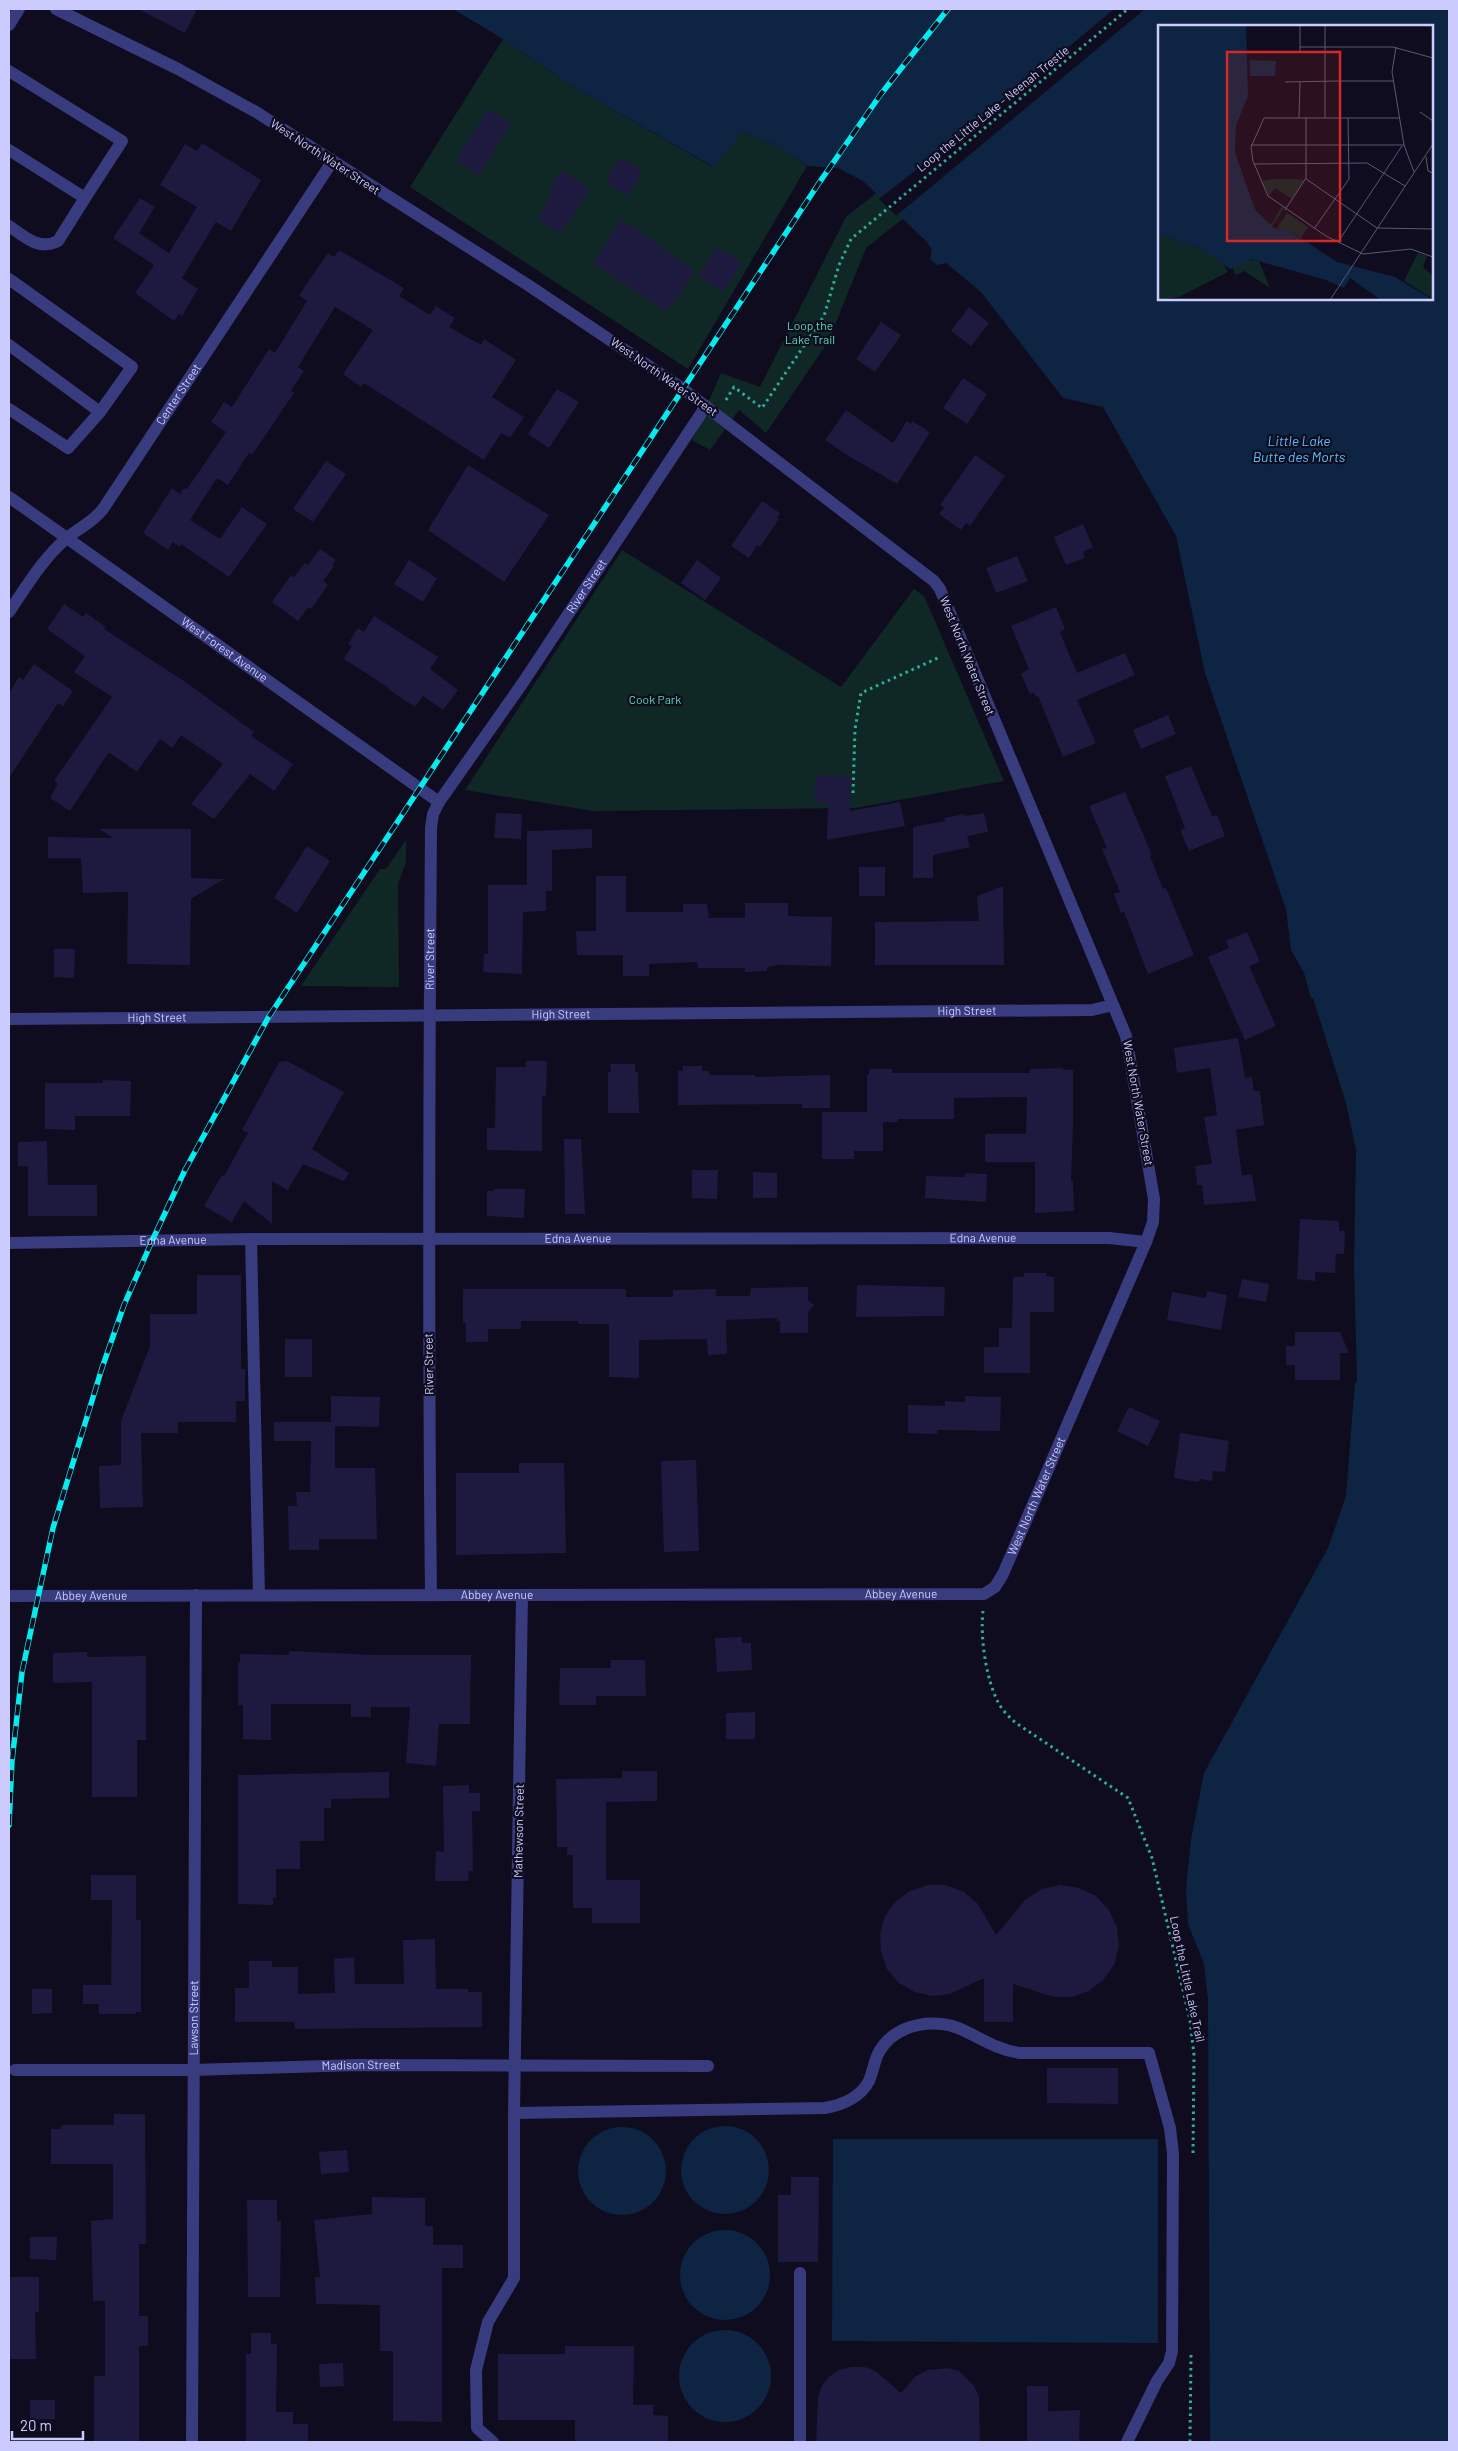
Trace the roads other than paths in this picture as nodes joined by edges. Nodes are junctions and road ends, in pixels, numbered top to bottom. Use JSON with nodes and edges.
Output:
{"nodes":[{"id":1,"x":19,"y":9,"type":"edge"},
{"id":2,"x":56,"y":9,"type":"edge"},
{"id":3,"x":9,"y":25,"type":"edge"},
{"id":4,"x":9,"y":72,"type":"edge"},
{"id":5,"x":9,"y":150,"type":"edge"},
{"id":6,"x":332,"y":162,"type":"junction"},
{"id":7,"x":84,"y":198,"type":"junction"},
{"id":8,"x":9,"y":226,"type":"edge"},
{"id":9,"x":9,"y":279,"type":"edge"},
{"id":10,"x":9,"y":345,"type":"edge"},
{"id":11,"x":706,"y":406,"type":"junction"},
{"id":12,"x":9,"y":410,"type":"edge"},
{"id":13,"x":100,"y":412,"type":"junction"},
{"id":14,"x":9,"y":497,"type":"edge"},
{"id":15,"x":67,"y":538,"type":"junction"},
{"id":16,"x":9,"y":612,"type":"edge"},
{"id":17,"x":439,"y":802,"type":"junction"},
{"id":18,"x":1113,"y":1005,"type":"junction"},
{"id":19,"x":431,"y":1016,"type":"junction"},
{"id":20,"x":9,"y":1019,"type":"edge"},
{"id":21,"x":251,"y":1239,"type":"junction"},
{"id":22,"x":430,"y":1239,"type":"junction"},
{"id":23,"x":1146,"y":1242,"type":"junction"},
{"id":24,"x":9,"y":1243,"type":"edge"},
{"id":25,"x":984,"y":1594,"type":"joint"},
{"id":26,"x":196,"y":1595,"type":"junction"},
{"id":27,"x":259,"y":1595,"type":"junction"},
{"id":28,"x":431,"y":1595,"type":"junction"},
{"id":29,"x":522,"y":1595,"type":"junction"},
{"id":30,"x":9,"y":1596,"type":"edge"},
{"id":31,"x":516,"y":2066,"type":"junction"},
{"id":32,"x":708,"y":2066,"type":"dead end"},
{"id":33,"x":15,"y":2070,"type":"dead end"},
{"id":34,"x":193,"y":2070,"type":"junction"},
{"id":35,"x":514,"y":2113,"type":"junction"},
{"id":36,"x":800,"y":2273,"type":"dead end"},
{"id":37,"x":192,"y":2442,"type":"edge"},
{"id":38,"x":493,"y":2442,"type":"edge"},
{"id":39,"x":800,"y":2442,"type":"edge"},
{"id":40,"x":1127,"y":2442,"type":"edge"}],
"edges":[{"from":1,"to":3,"type":"street"},
{"from":2,"to":6,"type":"street","name":"West North Water Street"},
{"from":4,"to":7,"type":"street"},
{"from":5,"to":7,"type":"street"},
{"from":6,"to":11,"type":"street","name":"West North Water Street"},
{"from":6,"to":15,"type":"street","name":"Center Street"},
{"from":7,"to":8,"type":"street"},
{"from":9,"to":13,"type":"street"},
{"from":10,"to":13,"type":"street"},
{"from":11,"to":17,"type":"street","name":"River Street"},
{"from":11,"to":18,"type":"street","name":"West North Water Street"},
{"from":12,"to":13,"type":"street"},
{"from":14,"to":15,"type":"street","name":"West Forest Avenue"},
{"from":15,"to":16,"type":"street","name":"Center Street"},
{"from":15,"to":17,"type":"street","name":"West Forest Avenue"},
{"from":17,"to":19,"type":"street","name":"River Street"},
{"from":18,"to":19,"type":"street","name":"High Street"},
{"from":18,"to":23,"type":"street","name":"West North Water Street"},
{"from":19,"to":20,"type":"street","name":"High Street"},
{"from":19,"to":22,"type":"street","name":"River Street"},
{"from":21,"to":22,"type":"street","name":"Edna Avenue"},
{"from":21,"to":24,"type":"street","name":"Edna Avenue"},
{"from":21,"to":27,"type":"street"},
{"from":22,"to":23,"type":"street","name":"Edna Avenue"},
{"from":22,"to":28,"type":"street","name":"River Street"},
{"from":23,"to":25,"type":"street","name":"West North Water Street"},
{"from":25,"to":29,"type":"street","name":"Abbey Avenue"},
{"from":26,"to":27,"type":"street","name":"Abbey Avenue"},
{"from":26,"to":30,"type":"street","name":"Abbey Avenue"},
{"from":26,"to":34,"type":"street","name":"Lawson Street"},
{"from":27,"to":28,"type":"street","name":"Abbey Avenue"},
{"from":28,"to":29,"type":"street","name":"Abbey Avenue"},
{"from":29,"to":31,"type":"street","name":"Mathewson Street"},
{"from":31,"to":32,"type":"street","name":"Madison Street"},
{"from":31,"to":34,"type":"street","name":"Madison Street"},
{"from":31,"to":35,"type":"street","name":"Mathewson Street"},
{"from":33,"to":34,"type":"street","name":"Madison Street"},
{"from":34,"to":37,"type":"street","name":"Lawson Street"},
{"from":35,"to":38,"type":"street","name":"Mathewson Street"},
{"from":35,"to":40,"type":"street"},
{"from":36,"to":39,"type":"street"}]}
